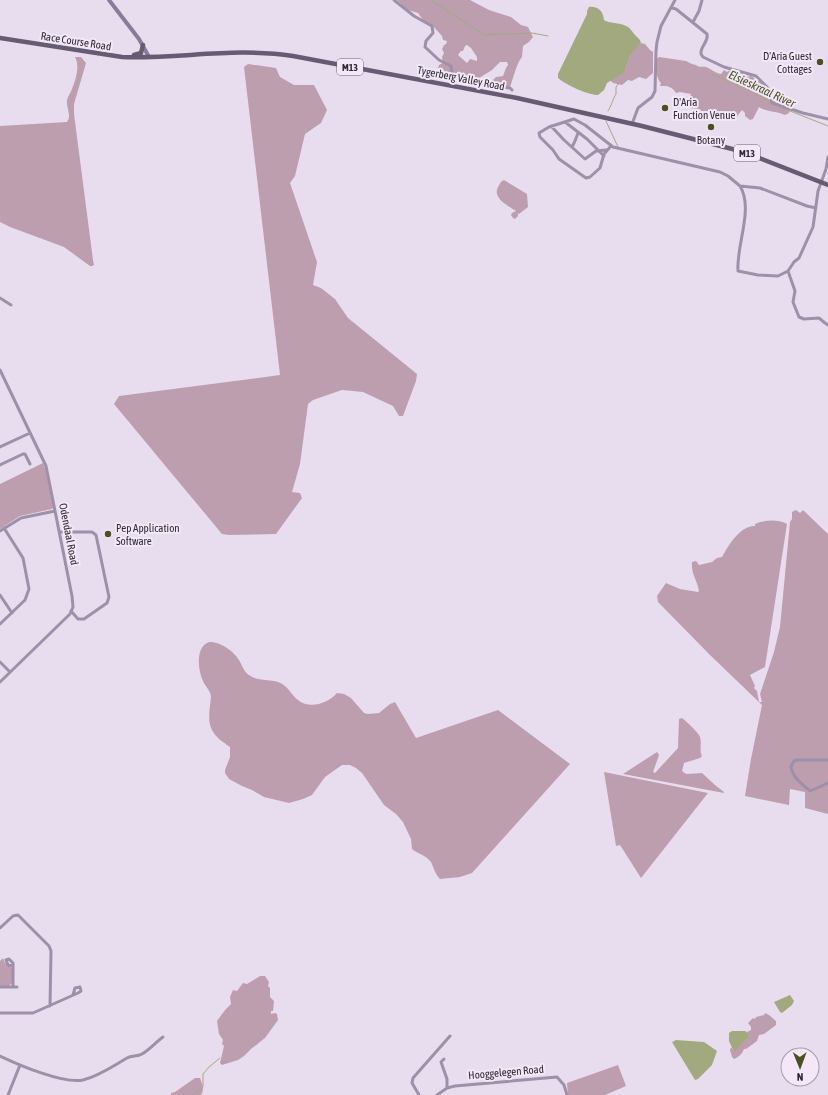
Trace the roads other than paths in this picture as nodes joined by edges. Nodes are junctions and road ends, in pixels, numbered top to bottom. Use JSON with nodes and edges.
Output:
{"nodes":[{"id":1,"x":109,"y":0,"type":"edge"},
{"id":2,"x":394,"y":0,"type":"edge"},
{"id":3,"x":675,"y":0,"type":"edge"},
{"id":4,"x":702,"y":0,"type":"edge"},
{"id":5,"x":672,"y":8,"type":"junction"},
{"id":6,"x":693,"y":22,"type":"junction"},
{"id":7,"x":0,"y":38,"type":"edge"},
{"id":8,"x":143,"y":46,"type":"junction"},
{"id":9,"x":127,"y":57,"type":"junction"},
{"id":10,"x":149,"y":57,"type":"junction"},
{"id":11,"x":512,"y":90,"type":"dead end"},
{"id":12,"x":578,"y":111,"type":"junction"},
{"id":13,"x":828,"y":119,"type":"edge"},
{"id":14,"x":574,"y":120,"type":"junction"},
{"id":15,"x":565,"y":122,"type":"junction"},
{"id":16,"x":632,"y":124,"type":"junction"},
{"id":17,"x":551,"y":126,"type":"junction"},
{"id":18,"x":578,"y":133,"type":"junction"},
{"id":19,"x":611,"y":146,"type":"junction"},
{"id":20,"x":572,"y":147,"type":"junction"},
{"id":21,"x":599,"y":150,"type":"junction"},
{"id":22,"x":606,"y":150,"type":"junction"},
{"id":23,"x":604,"y":156,"type":"junction"},
{"id":24,"x":828,"y":157,"type":"edge"},
{"id":25,"x":821,"y":183,"type":"junction"},
{"id":26,"x":828,"y":185,"type":"edge"},
{"id":27,"x":740,"y":186,"type":"junction"},
{"id":28,"x":750,"y":187,"type":"junction"},
{"id":29,"x":745,"y":195,"type":"junction"},
{"id":30,"x":816,"y":208,"type":"junction"},
{"id":31,"x":788,"y":271,"type":"junction"},
{"id":32,"x":0,"y":298,"type":"edge"},
{"id":33,"x":11,"y":305,"type":"dead end"},
{"id":34,"x":828,"y":325,"type":"edge"},
{"id":35,"x":0,"y":370,"type":"edge"},
{"id":36,"x":30,"y":433,"type":"junction"},
{"id":37,"x":0,"y":447,"type":"edge"},
{"id":38,"x":30,"y":464,"type":"dead end"},
{"id":39,"x":0,"y":465,"type":"edge"},
{"id":40,"x":55,"y":511,"type":"junction"},
{"id":41,"x":4,"y":528,"type":"junction"},
{"id":42,"x":0,"y":530,"type":"edge"},
{"id":43,"x":60,"y":532,"type":"junction"},
{"id":44,"x":0,"y":595,"type":"edge"},
{"id":45,"x":71,"y":612,"type":"junction"},
{"id":46,"x":12,"y":613,"type":"junction"},
{"id":47,"x":0,"y":624,"type":"edge"},
{"id":48,"x":0,"y":662,"type":"edge"},
{"id":49,"x":10,"y":672,"type":"junction"},
{"id":50,"x":0,"y":682,"type":"edge"},
{"id":51,"x":828,"y":760,"type":"edge"},
{"id":52,"x":828,"y":783,"type":"edge"},
{"id":53,"x":0,"y":928,"type":"edge"},
{"id":54,"x":13,"y":966,"type":"dead end"},
{"id":55,"x":0,"y":987,"type":"edge"},
{"id":56,"x":73,"y":995,"type":"dead end"},
{"id":57,"x":50,"y":1006,"type":"junction"},
{"id":58,"x":0,"y":1013,"type":"edge"},
{"id":59,"x":450,"y":1036,"type":"dead end"},
{"id":60,"x":163,"y":1037,"type":"dead end"},
{"id":61,"x":0,"y":1056,"type":"edge"},
{"id":62,"x":444,"y":1058,"type":"dead end"},
{"id":63,"x":20,"y":1065,"type":"junction"},
{"id":64,"x":447,"y":1088,"type":"junction"},
{"id":65,"x":8,"y":1095,"type":"edge"},
{"id":66,"x":419,"y":1095,"type":"edge"},
{"id":67,"x":437,"y":1095,"type":"edge"},
{"id":68,"x":567,"y":1095,"type":"edge"}],
"edges":[{"from":1,"to":8,"type":"main road"},
{"from":2,"to":11,"type":"street"},
{"from":3,"to":5,"type":"street"},
{"from":4,"to":6,"type":"street"},
{"from":5,"to":6,"type":"street"},
{"from":5,"to":16,"type":"street"},
{"from":6,"to":13,"type":"street"},
{"from":7,"to":9,"type":"main road","name":"Race Course Road","number":"M13"},
{"from":8,"to":9,"type":"main road"},
{"from":8,"to":10,"type":"main road"},
{"from":9,"to":10,"type":"main road","name":"Race Course Road","number":"M13"},
{"from":10,"to":12,"type":"main road","name":"Tygerberg Valley Road","number":"M13"},
{"from":12,"to":14,"type":"street"},
{"from":12,"to":16,"type":"main road","name":"Tygerberg Valley Road","number":"M13"},
{"from":14,"to":15,"type":"street"},
{"from":14,"to":19,"type":"street"},
{"from":15,"to":17,"type":"street"},
{"from":15,"to":18,"type":"street"},
{"from":16,"to":25,"type":"main road","name":"Tygerberg Valley Road","number":"M13"},
{"from":17,"to":20,"type":"street"},
{"from":17,"to":23,"type":"street"},
{"from":18,"to":20,"type":"street"},
{"from":18,"to":21,"type":"street"},
{"from":19,"to":22,"type":"street"},
{"from":19,"to":27,"type":"street"},
{"from":20,"to":21,"type":"street"},
{"from":21,"to":22,"type":"street"},
{"from":21,"to":23,"type":"street"},
{"from":22,"to":23,"type":"street"},
{"from":24,"to":25,"type":"street"},
{"from":25,"to":26,"type":"main road","name":"Tygerberg Valley Road","number":"M13"},
{"from":25,"to":30,"type":"street"},
{"from":27,"to":28,"type":"street"},
{"from":27,"to":29,"type":"street"},
{"from":28,"to":29,"type":"street"},
{"from":28,"to":30,"type":"street"},
{"from":29,"to":31,"type":"street"},
{"from":30,"to":31,"type":"street"},
{"from":31,"to":34,"type":"street"},
{"from":32,"to":33,"type":"street"},
{"from":35,"to":36,"type":"street","name":"Odendaal Road"},
{"from":36,"to":37,"type":"street"},
{"from":36,"to":40,"type":"street","name":"Odendaal Road"},
{"from":38,"to":39,"type":"street"},
{"from":40,"to":41,"type":"street"},
{"from":40,"to":43,"type":"street","name":"Odendaal Road"},
{"from":41,"to":42,"type":"street"},
{"from":41,"to":46,"type":"street"},
{"from":43,"to":45,"type":"street","name":"Odendaal Road"},
{"from":43,"to":45,"type":"street"},
{"from":44,"to":46,"type":"street"},
{"from":45,"to":49,"type":"street"},
{"from":46,"to":47,"type":"street"},
{"from":48,"to":49,"type":"street"},
{"from":49,"to":50,"type":"street"},
{"from":51,"to":52,"type":"street"},
{"from":53,"to":57,"type":"street"},
{"from":54,"to":55,"type":"street"},
{"from":56,"to":57,"type":"street"},
{"from":57,"to":58,"type":"street"},
{"from":59,"to":66,"type":"street"},
{"from":60,"to":63,"type":"street"},
{"from":61,"to":63,"type":"street"},
{"from":62,"to":64,"type":"street"},
{"from":63,"to":65,"type":"street"},
{"from":64,"to":67,"type":"street","name":"Hooggelegen Road"},
{"from":64,"to":68,"type":"street","name":"Hooggelegen Road"}]}
